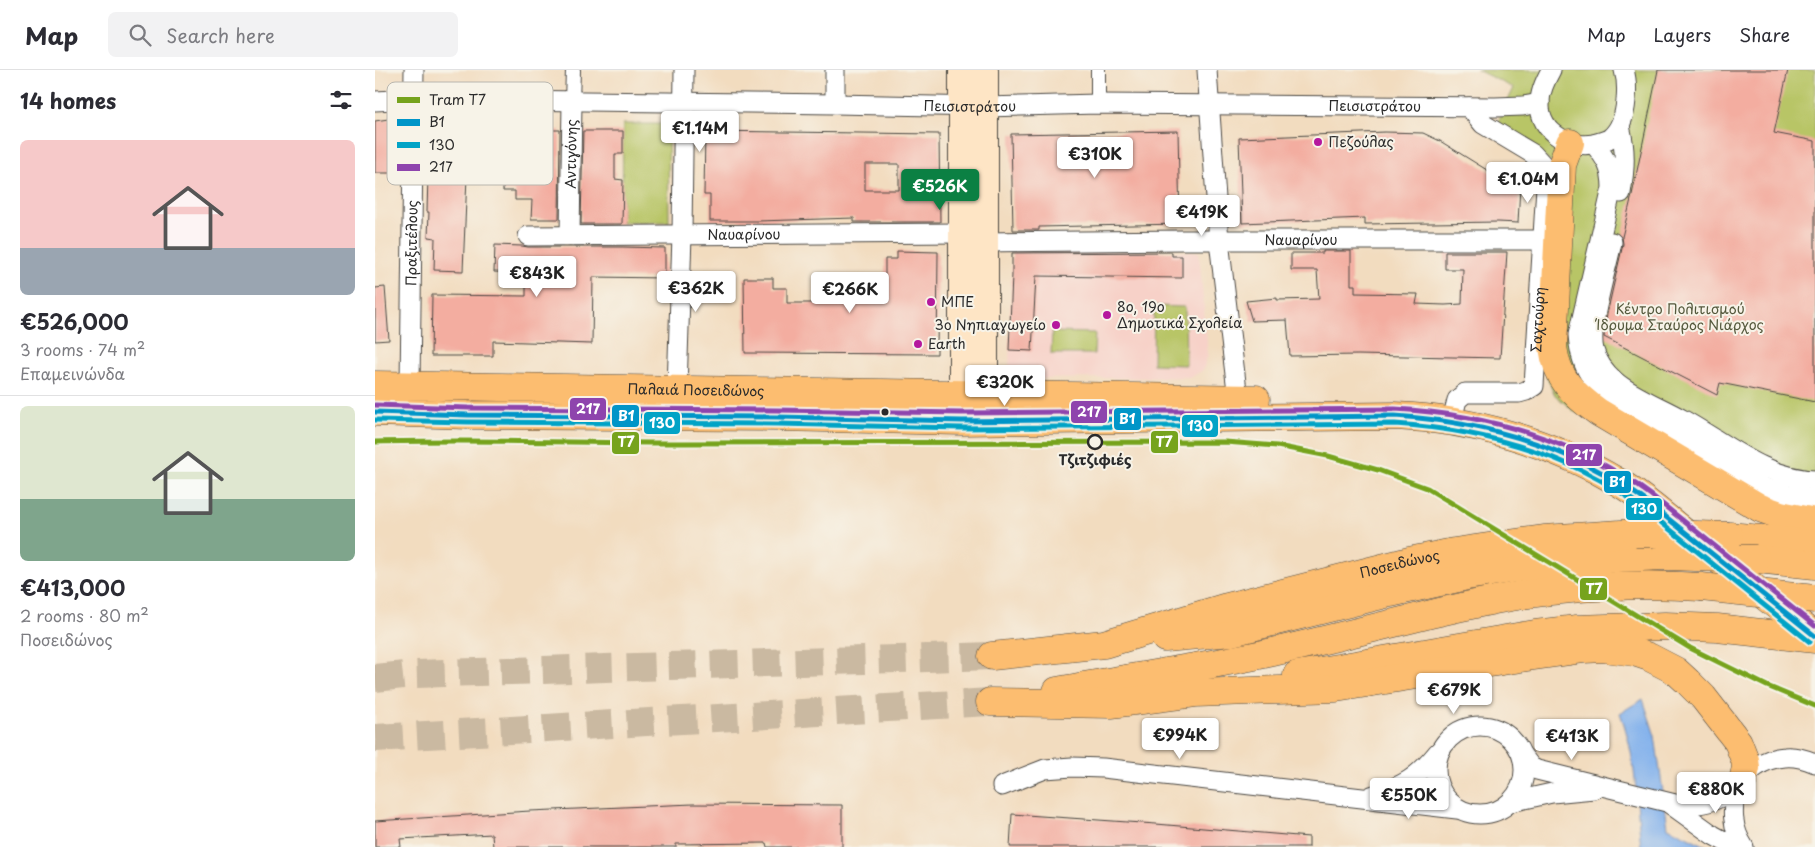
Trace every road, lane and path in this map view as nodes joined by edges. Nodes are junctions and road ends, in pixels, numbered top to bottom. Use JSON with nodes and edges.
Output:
{"nodes":[{"id":1,"x":573,"y":70,"type":"edge"},
{"id":2,"x":684,"y":70,"type":"edge"},
{"id":3,"x":835,"y":70,"type":"edge"},
{"id":4,"x":962,"y":70,"type":"edge"},
{"id":5,"x":985,"y":70,"type":"edge"},
{"id":6,"x":1099,"y":70,"type":"edge"},
{"id":7,"x":1207,"y":70,"type":"edge"},
{"id":8,"x":1551,"y":70,"type":"edge"},
{"id":9,"x":1624,"y":70,"type":"edge"},
{"id":10,"x":553,"y":102,"type":"edge"},
{"id":11,"x":572,"y":102,"type":"junction"},
{"id":12,"x":684,"y":103,"type":"junction"},
{"id":13,"x":1540,"y":103,"type":"junction"},
{"id":14,"x":835,"y":104,"type":"junction"},
{"id":15,"x":1098,"y":104,"type":"junction"},
{"id":16,"x":1211,"y":106,"type":"junction"},
{"id":17,"x":973,"y":107,"type":"junction"},
{"id":18,"x":1469,"y":107,"type":"junction"},
{"id":19,"x":1620,"y":126,"type":"junction"},
{"id":20,"x":1582,"y":143,"type":"junction"},
{"id":21,"x":413,"y":185,"type":"edge"},
{"id":22,"x":682,"y":235,"type":"junction"},
{"id":23,"x":528,"y":236,"type":"dead end"},
{"id":24,"x":570,"y":236,"type":"junction"},
{"id":25,"x":973,"y":237,"type":"junction"},
{"id":26,"x":1551,"y":240,"type":"junction"},
{"id":27,"x":1219,"y":241,"type":"junction"},
{"id":28,"x":375,"y":385,"type":"edge"},
{"id":29,"x":410,"y":385,"type":"junction"},
{"id":30,"x":564,"y":388,"type":"junction"},
{"id":31,"x":677,"y":389,"type":"junction"},
{"id":32,"x":777,"y":391,"type":"junction"},
{"id":33,"x":973,"y":394,"type":"junction"},
{"id":34,"x":1238,"y":399,"type":"junction"},
{"id":35,"x":1455,"y":408,"type":"junction"},
{"id":36,"x":375,"y":412,"type":"edge"},
{"id":37,"x":563,"y":416,"type":"junction"},
{"id":38,"x":777,"y":417,"type":"junction"},
{"id":39,"x":973,"y":421,"type":"junction"},
{"id":40,"x":1815,"y":480,"type":"edge"},
{"id":41,"x":1815,"y":499,"type":"edge"},
{"id":42,"x":1815,"y":522,"type":"edge"},
{"id":43,"x":1815,"y":544,"type":"edge"},
{"id":44,"x":1815,"y":565,"type":"edge"},
{"id":45,"x":1815,"y":599,"type":"edge"},
{"id":46,"x":1815,"y":616,"type":"edge"},
{"id":47,"x":1815,"y":637,"type":"edge"},
{"id":48,"x":1104,"y":644,"type":"junction"},
{"id":49,"x":992,"y":656,"type":"tunnel mouth"},
{"id":50,"x":1195,"y":693,"type":"junction"},
{"id":51,"x":1441,"y":749,"type":"junction"},
{"id":52,"x":1522,"y":755,"type":"junction"},
{"id":53,"x":1815,"y":763,"type":"edge"},
{"id":54,"x":1741,"y":784,"type":"junction"},
{"id":55,"x":1002,"y":786,"type":"dead end"},
{"id":56,"x":1608,"y":787,"type":"junction"},
{"id":57,"x":1365,"y":798,"type":"junction"},
{"id":58,"x":1511,"y":802,"type":"junction"},
{"id":59,"x":1667,"y":802,"type":"junction"},
{"id":60,"x":1457,"y":809,"type":"junction"},
{"id":61,"x":1735,"y":847,"type":"edge"},
{"id":62,"x":1745,"y":847,"type":"edge"}],
"edges":[{"from":1,"to":11,"type":"street","name":"Αντιγόνης"},
{"from":2,"to":12,"type":"street"},
{"from":3,"to":14,"type":"street"},
{"from":4,"to":17,"type":"main road"},
{"from":5,"to":17,"type":"main road"},
{"from":6,"to":15,"type":"street"},
{"from":7,"to":16,"type":"street"},
{"from":8,"to":13,"type":"street"},
{"from":9,"to":19,"type":"street"},
{"from":10,"to":11,"type":"street","name":"Πεισιστράτου"},
{"from":11,"to":12,"type":"street","name":"Πεισιστράτου"},
{"from":11,"to":24,"type":"street","name":"Αντιγόνης"},
{"from":12,"to":14,"type":"street","name":"Πεισιστράτου"},
{"from":12,"to":22,"type":"street"},
{"from":13,"to":18,"type":"street","name":"Πεισιστράτου"},
{"from":13,"to":20,"type":"street"},
{"from":14,"to":17,"type":"street","name":"Πεισιστράτου"},
{"from":15,"to":16,"type":"street","name":"Πεισιστράτου"},
{"from":15,"to":17,"type":"street","name":"Πεισιστράτου"},
{"from":16,"to":18,"type":"street","name":"Πεισιστράτου"},
{"from":16,"to":27,"type":"street"},
{"from":17,"to":25,"type":"main road"},
{"from":18,"to":26,"type":"street","name":"Σαχτούρη"},
{"from":19,"to":20,"type":"street"},
{"from":19,"to":40,"type":"street"},
{"from":20,"to":26,"type":"main road"},
{"from":20,"to":41,"type":"street"},
{"from":21,"to":29,"type":"street","name":"Πραξιτέλους"},
{"from":22,"to":24,"type":"street","name":"Ναυαρίνου"},
{"from":22,"to":25,"type":"street","name":"Ναυαρίνου"},
{"from":22,"to":31,"type":"street"},
{"from":23,"to":24,"type":"street","name":"Ναυαρίνου"},
{"from":25,"to":27,"type":"street","name":"Ναυαρίνου"},
{"from":25,"to":33,"type":"main road"},
{"from":26,"to":27,"type":"street","name":"Ναυαρίνου"},
{"from":26,"to":35,"type":"street","name":"Σαχτούρη"},
{"from":26,"to":42,"type":"main road"},
{"from":27,"to":34,"type":"street"},
{"from":28,"to":29,"type":"main road","name":"Παλαιά Ποσειδώνος"},
{"from":29,"to":30,"type":"main road","name":"Παλαιά Ποσειδώνος"},
{"from":30,"to":31,"type":"main road","name":"Παλαιά Ποσειδώνος"},
{"from":30,"to":37,"type":"main road"},
{"from":31,"to":32,"type":"main road","name":"Παλαιά Ποσειδώνος"},
{"from":32,"to":33,"type":"main road","name":"Παλαιά Ποσειδώνος"},
{"from":32,"to":38,"type":"main road"},
{"from":33,"to":34,"type":"main road","name":"Παλαιά Ποσειδώνος"},
{"from":33,"to":39,"type":"main road"},
{"from":34,"to":35,"type":"main road"},
{"from":35,"to":46,"type":"main road"},
{"from":36,"to":37,"type":"main road","name":"Παλαιά Ποσειδώνος"},
{"from":37,"to":38,"type":"main road","name":"Παλαιά Ποσειδώνος"},
{"from":38,"to":39,"type":"main road"},
{"from":39,"to":47,"type":"main road"},
{"from":43,"to":48,"type":"main road","name":"Ποσειδώνος","bridge":true},
{"from":44,"to":48,"type":"main road","bridge":true},
{"from":45,"to":50,"type":"main road","bridge":true},
{"from":47,"to":50,"type":"main road"},
{"from":48,"to":49,"type":"main road","name":"Ποσειδώνος"},
{"from":50,"to":54,"type":"main road"},
{"from":51,"to":52,"type":"street"},
{"from":51,"to":57,"type":"street"},
{"from":51,"to":60,"type":"street"},
{"from":52,"to":56,"type":"street"},
{"from":52,"to":58,"type":"street"},
{"from":53,"to":54,"type":"street"},
{"from":54,"to":59,"type":"street"},
{"from":54,"to":62,"type":"street"},
{"from":55,"to":57,"type":"street"},
{"from":56,"to":58,"type":"street"},
{"from":56,"to":59,"type":"street"},
{"from":57,"to":60,"type":"street"},
{"from":58,"to":60,"type":"street"},
{"from":59,"to":61,"type":"street"}]}
